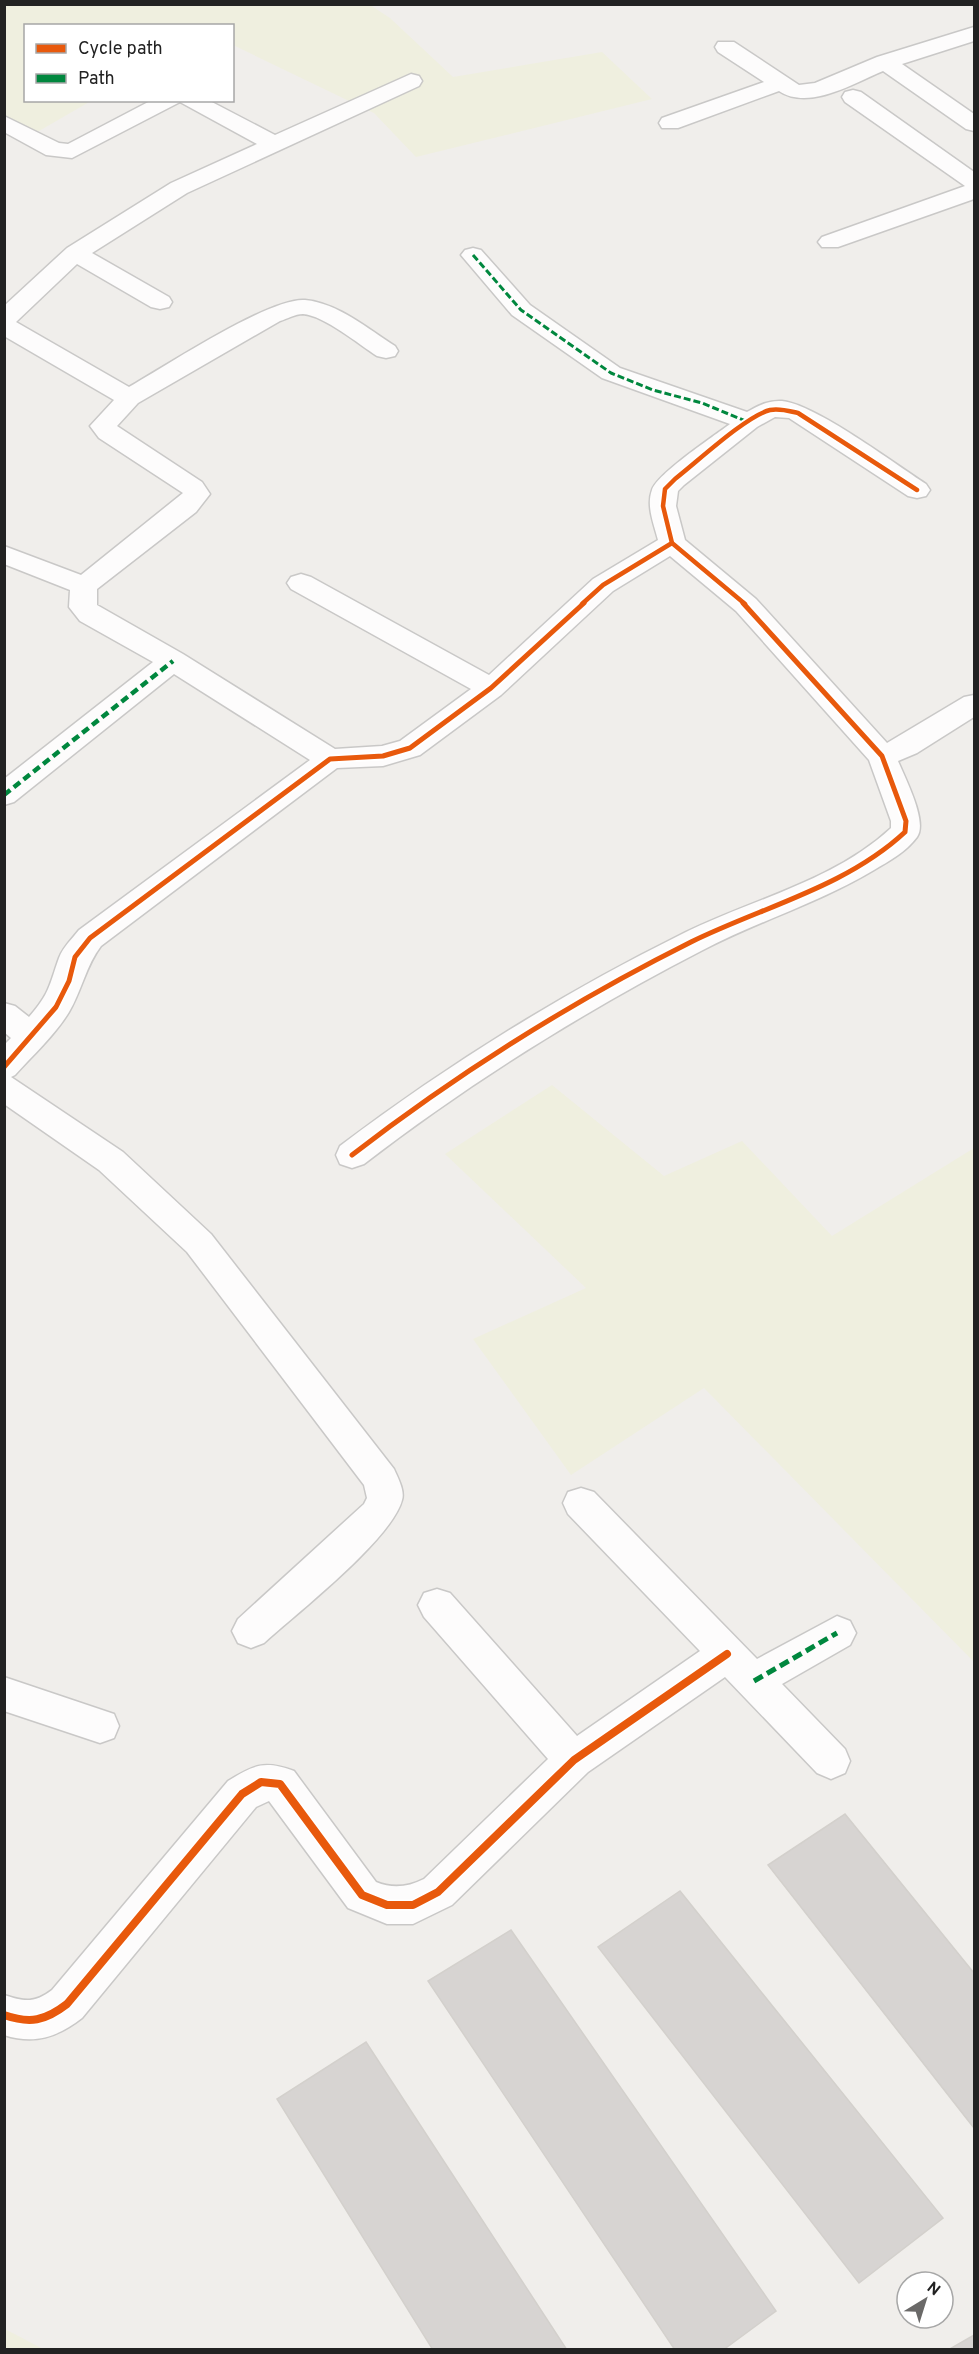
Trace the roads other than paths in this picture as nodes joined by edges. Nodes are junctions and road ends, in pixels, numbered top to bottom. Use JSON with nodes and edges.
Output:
{"nodes":[{"id":1,"x":975,"y":34,"type":"edge"},
{"id":2,"x":726,"y":47,"type":"dead end"},
{"id":3,"x":885,"y":62,"type":"junction"},
{"id":4,"x":411,"y":81,"type":"dead end"},
{"id":5,"x":781,"y":83,"type":"junction"},
{"id":6,"x":853,"y":97,"type":"dead end"},
{"id":7,"x":166,"y":102,"type":"edge"},
{"id":8,"x":194,"y":102,"type":"edge"},
{"id":9,"x":4,"y":123,"type":"edge"},
{"id":10,"x":670,"y":123,"type":"dead end"},
{"id":11,"x":975,"y":124,"type":"edge"},
{"id":12,"x":273,"y":142,"type":"junction"},
{"id":13,"x":975,"y":182,"type":"edge"},
{"id":14,"x":975,"y":191,"type":"edge"},
{"id":15,"x":830,"y":242,"type":"dead end"},
{"id":16,"x":75,"y":253,"type":"junction"},
{"id":17,"x":472,"y":255,"type":"dead end"},
{"id":18,"x":160,"y":302,"type":"dead end"},
{"id":19,"x":4,"y":320,"type":"edge"},
{"id":20,"x":4,"y":326,"type":"edge"},
{"id":21,"x":386,"y":351,"type":"dead end"},
{"id":22,"x":129,"y":398,"type":"junction"},
{"id":23,"x":748,"y":422,"type":"junction"},
{"id":24,"x":916,"y":490,"type":"dead end"},
{"id":25,"x":672,"y":543,"type":"junction"},
{"id":26,"x":4,"y":554,"type":"edge"},
{"id":27,"x":302,"y":583,"type":"dead end"},
{"id":28,"x":84,"y":586,"type":"junction"},
{"id":29,"x":173,"y":661,"type":"junction"},
{"id":30,"x":491,"y":688,"type":"junction"},
{"id":31,"x":975,"y":704,"type":"edge"},
{"id":32,"x":882,"y":756,"type":"junction"},
{"id":33,"x":330,"y":759,"type":"junction"},
{"id":34,"x":4,"y":795,"type":"edge"},
{"id":35,"x":4,"y":1014,"type":"edge"},
{"id":36,"x":31,"y":1036,"type":"junction"},
{"id":37,"x":4,"y":1067,"type":"edge"},
{"id":38,"x":4,"y":1087,"type":"edge"},
{"id":39,"x":352,"y":1155,"type":"dead end"},
{"id":40,"x":581,"y":1503,"type":"dead end"},
{"id":41,"x":437,"y":1605,"type":"dead end"},
{"id":42,"x":250,"y":1631,"type":"dead end"},
{"id":43,"x":837,"y":1633,"type":"dead end"},
{"id":44,"x":727,"y":1654,"type":"junction"},
{"id":45,"x":754,"y":1682,"type":"junction"},
{"id":46,"x":4,"y":1694,"type":"edge"},
{"id":47,"x":100,"y":1726,"type":"dead end"},
{"id":48,"x":574,"y":1760,"type":"junction"},
{"id":49,"x":831,"y":1761,"type":"dead end"},
{"id":50,"x":4,"y":2015,"type":"edge"}],
"edges":[{"from":1,"to":3,"type":"street"},
{"from":2,"to":5,"type":"street"},
{"from":3,"to":5,"type":"street"},
{"from":3,"to":11,"type":"street"},
{"from":4,"to":12,"type":"street"},
{"from":5,"to":10,"type":"street"},
{"from":6,"to":13,"type":"street"},
{"from":7,"to":9,"type":"street"},
{"from":8,"to":12,"type":"street"},
{"from":12,"to":16,"type":"street"},
{"from":14,"to":15,"type":"street"},
{"from":16,"to":18,"type":"street"},
{"from":16,"to":19,"type":"street"},
{"from":17,"to":23,"type":"street"},
{"from":20,"to":22,"type":"street"},
{"from":21,"to":22,"type":"street"},
{"from":22,"to":28,"type":"street"},
{"from":23,"to":24,"type":"street"},
{"from":23,"to":25,"type":"street"},
{"from":25,"to":30,"type":"street"},
{"from":25,"to":32,"type":"street"},
{"from":26,"to":28,"type":"street"},
{"from":27,"to":30,"type":"street"},
{"from":28,"to":29,"type":"street"},
{"from":29,"to":33,"type":"street"},
{"from":29,"to":34,"type":"street"},
{"from":30,"to":33,"type":"street"},
{"from":31,"to":32,"type":"street"},
{"from":32,"to":39,"type":"street"},
{"from":33,"to":36,"type":"street"},
{"from":35,"to":36,"type":"street"},
{"from":36,"to":37,"type":"street"},
{"from":38,"to":42,"type":"street"},
{"from":40,"to":44,"type":"street"},
{"from":41,"to":48,"type":"street"},
{"from":43,"to":45,"type":"street"},
{"from":44,"to":45,"type":"street"},
{"from":44,"to":48,"type":"street"},
{"from":45,"to":49,"type":"street"},
{"from":46,"to":47,"type":"street"},
{"from":48,"to":50,"type":"street"}]}
